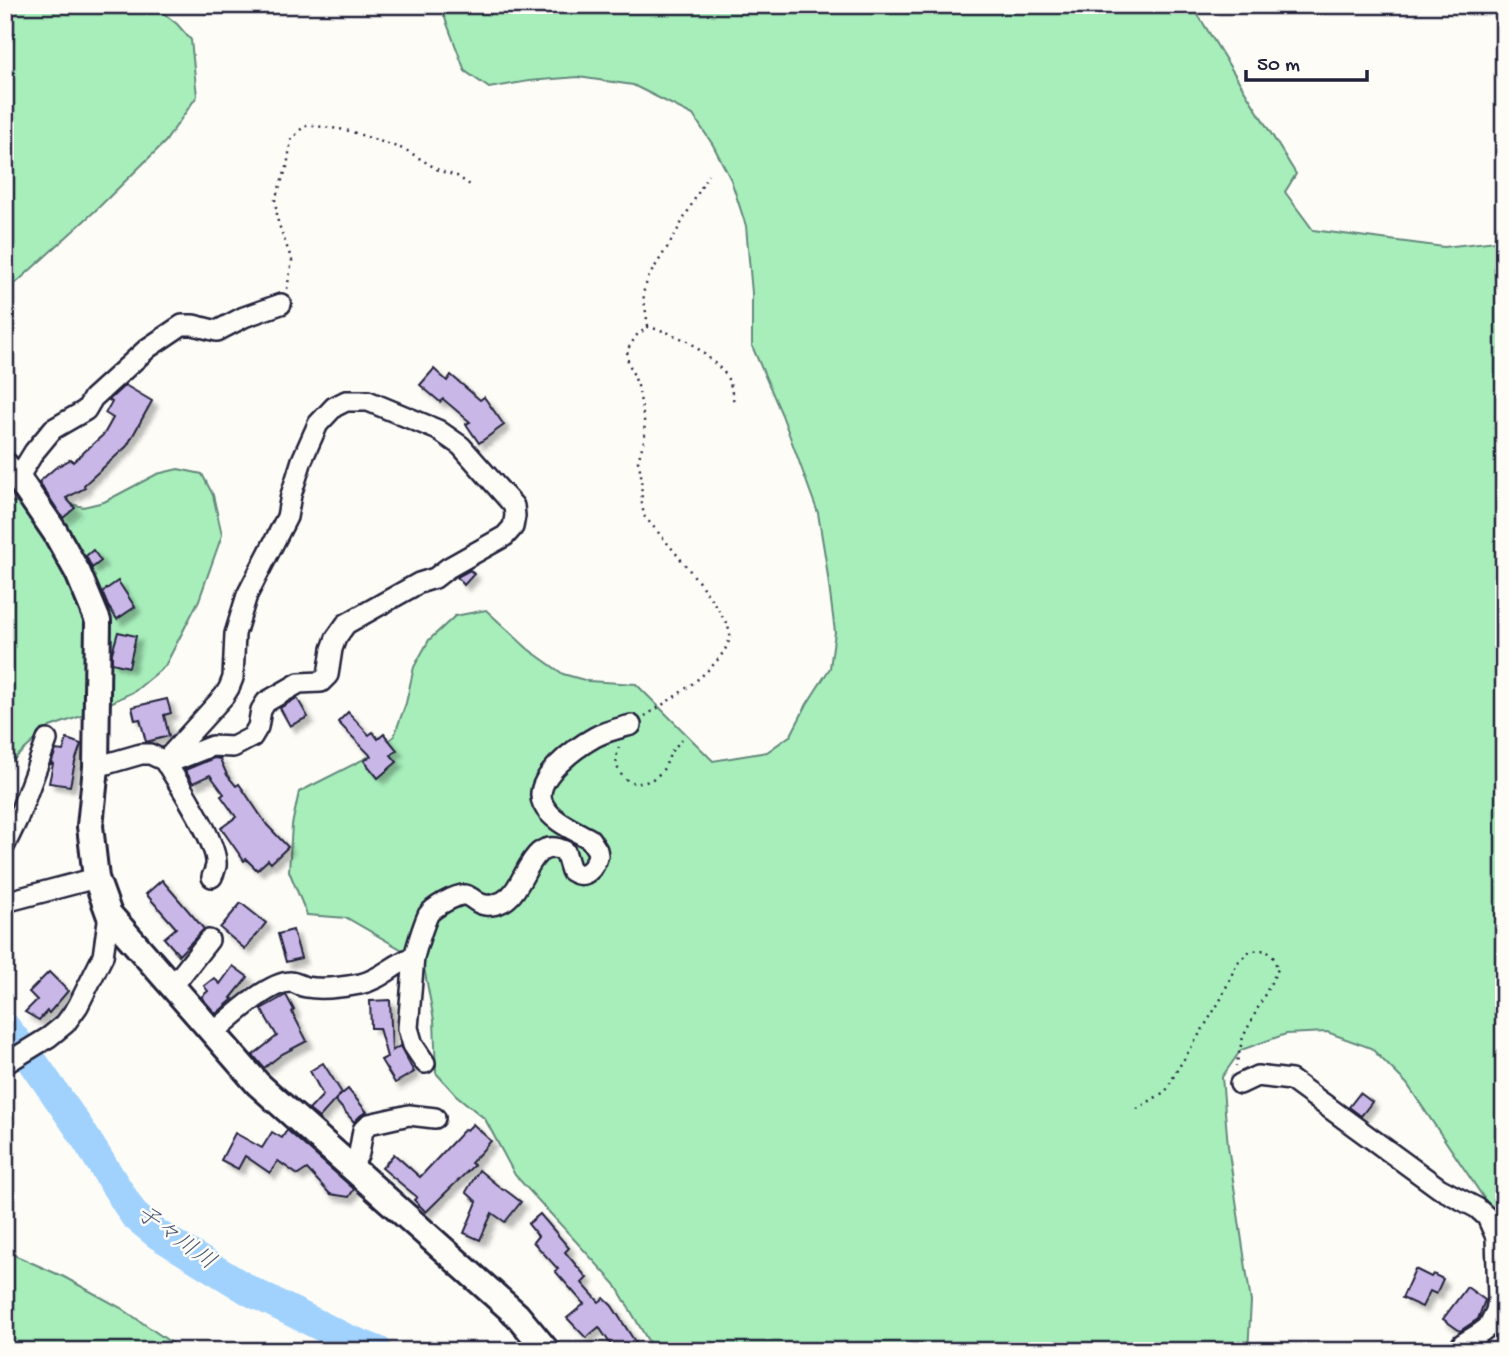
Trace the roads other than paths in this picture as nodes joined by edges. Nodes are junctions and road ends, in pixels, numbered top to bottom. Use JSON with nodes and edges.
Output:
{"nodes":[{"id":1,"x":281,"y":304,"type":"road end"},
{"id":2,"x":12,"y":471,"type":"edge"},
{"id":3,"x":631,"y":725,"type":"road end"},
{"id":4,"x":47,"y":740,"type":"dead end"},
{"id":5,"x":165,"y":762,"type":"junction"},
{"id":6,"x":96,"y":767,"type":"junction"},
{"id":7,"x":12,"y":815,"type":"edge"},
{"id":8,"x":5,"y":845,"type":"edge"},
{"id":9,"x":212,"y":877,"type":"dead end"},
{"id":10,"x":96,"y":878,"type":"junction"},
{"id":11,"x":5,"y":902,"type":"edge"},
{"id":12,"x":108,"y":914,"type":"junction"},
{"id":13,"x":209,"y":940,"type":"dead end"},
{"id":14,"x":414,"y":957,"type":"junction"},
{"id":15,"x":172,"y":987,"type":"junction"},
{"id":16,"x":213,"y":1033,"type":"junction"},
{"id":17,"x":18,"y":1057,"type":"edge"},
{"id":18,"x":425,"y":1063,"type":"dead end"},
{"id":19,"x":1240,"y":1084,"type":"road end"},
{"id":20,"x":435,"y":1118,"type":"dead end"},
{"id":21,"x":351,"y":1168,"type":"junction"},
{"id":22,"x":547,"y":1351,"type":"edge"},
{"id":23,"x":1468,"y":1351,"type":"edge"}],
"edges":[{"from":1,"to":2,"type":"street"},
{"from":2,"to":6,"type":"street"},
{"from":3,"to":14,"type":"street"},
{"from":4,"to":7,"type":"street"},
{"from":5,"to":5,"type":"street"},
{"from":5,"to":6,"type":"street"},
{"from":5,"to":9,"type":"street"},
{"from":6,"to":10,"type":"street"},
{"from":7,"to":8,"type":"street"},
{"from":10,"to":11,"type":"street"},
{"from":10,"to":12,"type":"street"},
{"from":12,"to":15,"type":"street"},
{"from":12,"to":17,"type":"street"},
{"from":13,"to":15,"type":"street"},
{"from":14,"to":16,"type":"street"},
{"from":14,"to":18,"type":"street"},
{"from":15,"to":16,"type":"street"},
{"from":16,"to":21,"type":"street"},
{"from":19,"to":23,"type":"street"},
{"from":20,"to":21,"type":"street"},
{"from":21,"to":22,"type":"street"}]}
